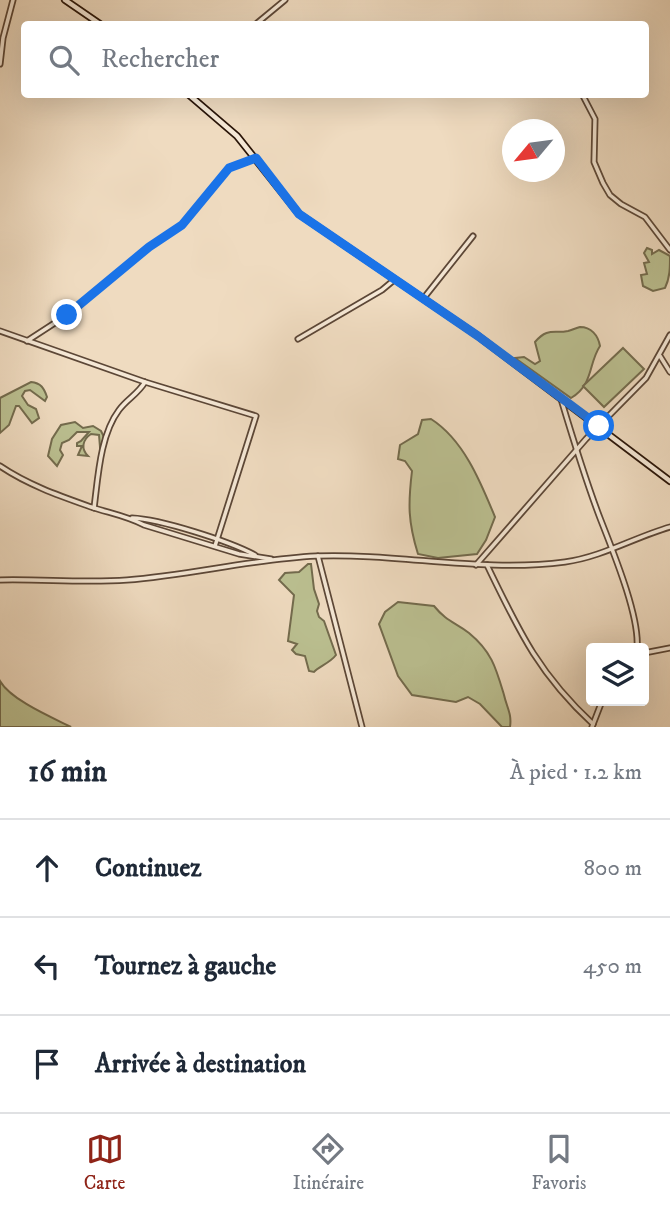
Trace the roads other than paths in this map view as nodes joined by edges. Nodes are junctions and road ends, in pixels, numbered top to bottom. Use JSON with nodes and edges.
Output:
{"nodes":[{"id":1,"x":13,"y":0,"type":"edge"},
{"id":2,"x":65,"y":0,"type":"edge"},
{"id":3,"x":285,"y":0,"type":"edge"},
{"id":4,"x":96,"y":21,"type":"edge"},
{"id":5,"x":260,"y":21,"type":"edge"},
{"id":6,"x":0,"y":64,"type":"edge"},
{"id":7,"x":193,"y":98,"type":"edge"},
{"id":8,"x":584,"y":98,"type":"edge"},
{"id":9,"x":256,"y":158,"type":"junction"},
{"id":10,"x":473,"y":236,"type":"dead end"},
{"id":11,"x":670,"y":250,"type":"edge"},
{"id":12,"x":394,"y":280,"type":"junction"},
{"id":13,"x":423,"y":299,"type":"junction"},
{"id":14,"x":0,"y":331,"type":"edge"},
{"id":15,"x":670,"y":335,"type":"edge"},
{"id":16,"x":299,"y":340,"type":"dead end"},
{"id":17,"x":27,"y":341,"type":"junction"},
{"id":18,"x":659,"y":356,"type":"junction"},
{"id":19,"x":670,"y":372,"type":"edge"},
{"id":20,"x":145,"y":382,"type":"junction"},
{"id":21,"x":561,"y":399,"type":"junction"},
{"id":22,"x":599,"y":426,"type":"junction"},
{"id":23,"x":576,"y":450,"type":"junction"},
{"id":24,"x":0,"y":466,"type":"edge"},
{"id":25,"x":670,"y":481,"type":"edge"},
{"id":26,"x":94,"y":508,"type":"junction"},
{"id":27,"x":130,"y":518,"type":"junction"},
{"id":28,"x":155,"y":521,"type":"junction"},
{"id":29,"x":152,"y":527,"type":"junction"},
{"id":30,"x":670,"y":527,"type":"edge"},
{"id":31,"x":181,"y":529,"type":"junction"},
{"id":32,"x":179,"y":535,"type":"junction"},
{"id":33,"x":217,"y":540,"type":"junction"},
{"id":34,"x":215,"y":546,"type":"junction"},
{"id":35,"x":613,"y":548,"type":"junction"},
{"id":36,"x":256,"y":556,"type":"junction"},
{"id":37,"x":318,"y":556,"type":"junction"},
{"id":38,"x":274,"y":559,"type":"junction"},
{"id":39,"x":475,"y":565,"type":"junction"},
{"id":40,"x":487,"y":565,"type":"junction"},
{"id":41,"x":0,"y":580,"type":"edge"},
{"id":42,"x":638,"y":643,"type":"edge"},
{"id":43,"x":670,"y":648,"type":"edge"},
{"id":44,"x":649,"y":652,"type":"edge"},
{"id":45,"x":600,"y":706,"type":"edge"},
{"id":46,"x":593,"y":725,"type":"edge"},
{"id":47,"x":362,"y":727,"type":"edge"}],
"edges":[{"from":1,"to":6,"type":"street"},
{"from":2,"to":4,"type":"main road"},
{"from":3,"to":5,"type":"street"},
{"from":7,"to":9,"type":"main road"},
{"from":8,"to":11,"type":"street"},
{"from":9,"to":12,"type":"main road"},
{"from":9,"to":17,"type":"street"},
{"from":10,"to":13,"type":"street"},
{"from":12,"to":13,"type":"main road"},
{"from":12,"to":16,"type":"street"},
{"from":13,"to":21,"type":"main road"},
{"from":14,"to":17,"type":"street"},
{"from":15,"to":18,"type":"street"},
{"from":17,"to":20,"type":"street"},
{"from":18,"to":19,"type":"street"},
{"from":18,"to":22,"type":"street"},
{"from":20,"to":26,"type":"street"},
{"from":20,"to":33,"type":"street"},
{"from":21,"to":22,"type":"main road"},
{"from":21,"to":23,"type":"street"},
{"from":22,"to":23,"type":"street"},
{"from":22,"to":25,"type":"main road"},
{"from":23,"to":35,"type":"street"},
{"from":23,"to":39,"type":"street"},
{"from":24,"to":26,"type":"street"},
{"from":26,"to":27,"type":"street"},
{"from":27,"to":28,"type":"street"},
{"from":27,"to":29,"type":"street"},
{"from":28,"to":29,"type":"street"},
{"from":28,"to":31,"type":"street"},
{"from":29,"to":32,"type":"street"},
{"from":30,"to":35,"type":"street"},
{"from":31,"to":32,"type":"street"},
{"from":31,"to":33,"type":"street"},
{"from":32,"to":34,"type":"street"},
{"from":33,"to":34,"type":"street"},
{"from":33,"to":36,"type":"street"},
{"from":34,"to":36,"type":"street"},
{"from":35,"to":40,"type":"street"},
{"from":35,"to":42,"type":"street"},
{"from":36,"to":38,"type":"street"},
{"from":37,"to":38,"type":"street"},
{"from":37,"to":39,"type":"street"},
{"from":37,"to":47,"type":"street"},
{"from":38,"to":41,"type":"street"},
{"from":39,"to":40,"type":"street"},
{"from":40,"to":46,"type":"street"},
{"from":43,"to":44,"type":"street"},
{"from":45,"to":46,"type":"street"}]}
